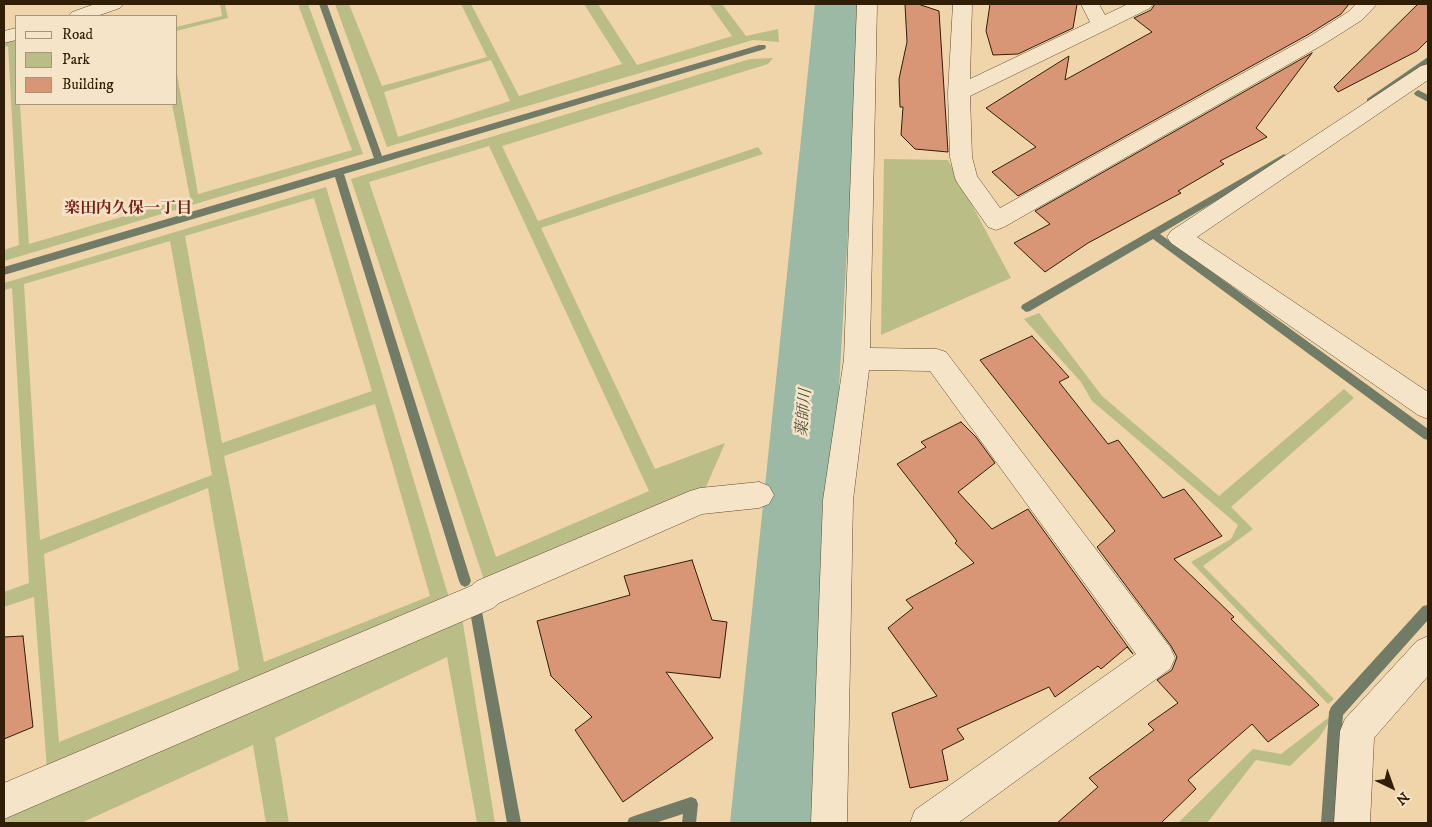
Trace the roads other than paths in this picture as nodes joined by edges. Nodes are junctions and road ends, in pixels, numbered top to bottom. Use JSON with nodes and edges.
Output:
{"nodes":[{"id":1,"x":113,"y":4,"type":"edge"},
{"id":2,"x":867,"y":4,"type":"edge"},
{"id":3,"x":962,"y":4,"type":"edge"},
{"id":4,"x":1090,"y":4,"type":"edge"},
{"id":5,"x":1143,"y":4,"type":"edge"},
{"id":6,"x":1367,"y":4,"type":"edge"},
{"id":7,"x":82,"y":15,"type":"edge"},
{"id":8,"x":1100,"y":25,"type":"junction"},
{"id":9,"x":1428,"y":71,"type":"edge"},
{"id":10,"x":959,"y":93,"type":"junction"},
{"id":11,"x":857,"y":359,"type":"junction"},
{"id":12,"x":1428,"y":407,"type":"edge"},
{"id":13,"x":759,"y":495,"type":"dead end"},
{"id":14,"x":1428,"y":652,"type":"edge"},
{"id":15,"x":4,"y":801,"type":"edge"},
{"id":16,"x":829,"y":823,"type":"edge"},
{"id":17,"x":928,"y":823,"type":"edge"},
{"id":18,"x":1352,"y":823,"type":"edge"}],
"edges":[{"from":1,"to":7,"type":"street"},
{"from":2,"to":11,"type":"street"},
{"from":3,"to":10,"type":"street"},
{"from":4,"to":8,"type":"street"},
{"from":5,"to":8,"type":"street"},
{"from":6,"to":10,"type":"street"},
{"from":8,"to":10,"type":"street"},
{"from":9,"to":12,"type":"street"},
{"from":11,"to":16,"type":"street"},
{"from":11,"to":17,"type":"street"},
{"from":13,"to":15,"type":"street"},
{"from":14,"to":18,"type":"street"}]}
